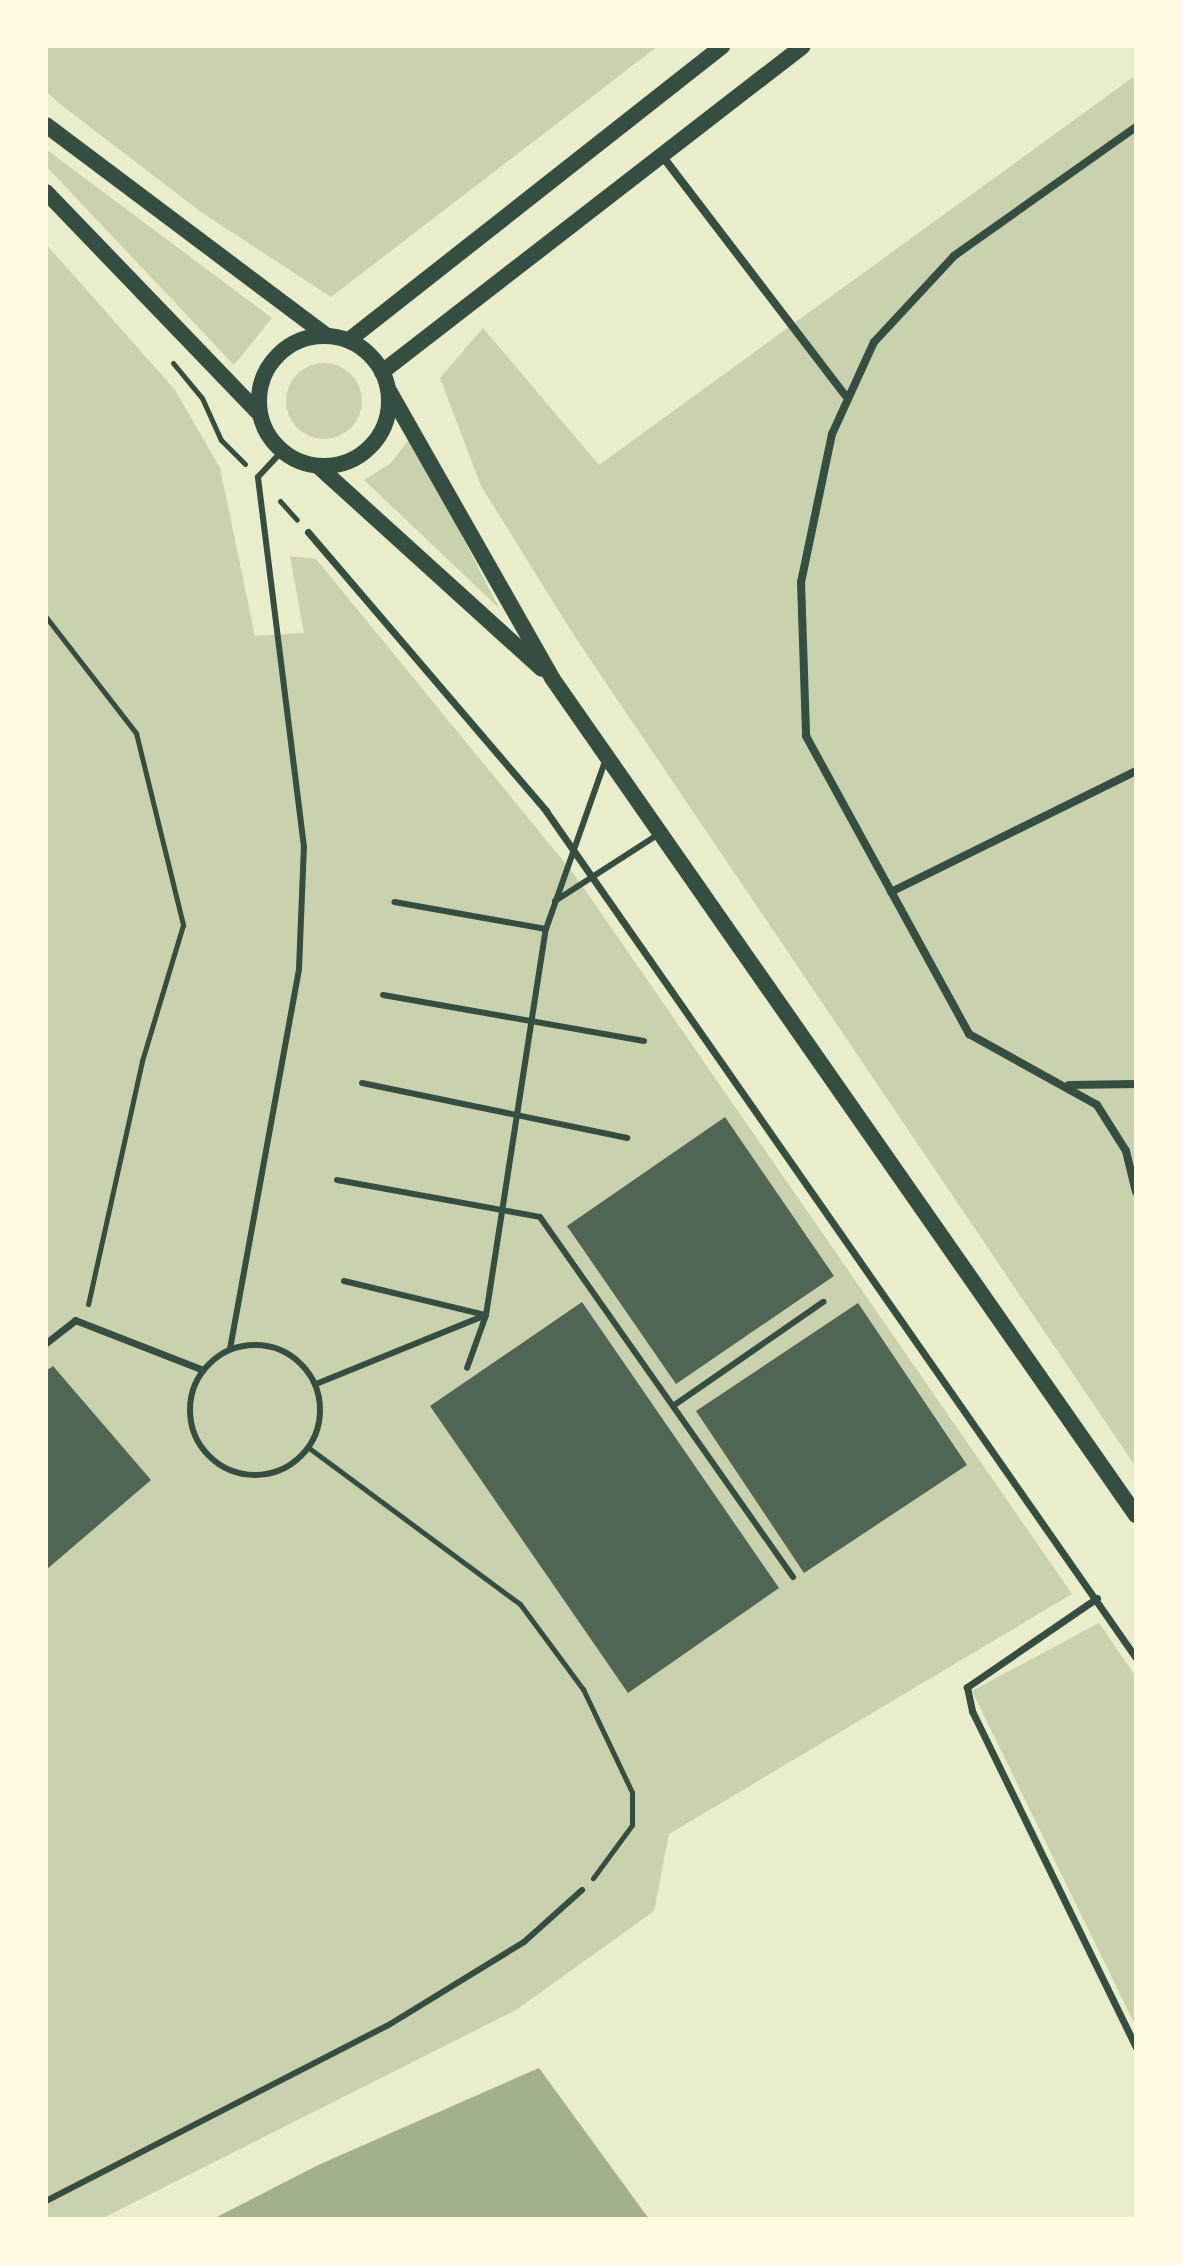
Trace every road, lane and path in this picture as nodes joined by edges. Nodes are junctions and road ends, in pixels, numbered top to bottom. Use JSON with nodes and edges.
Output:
{"nodes":[{"id":1,"x":722,"y":46,"type":"edge"},
{"id":2,"x":803,"y":46,"type":"edge"},
{"id":3,"x":46,"y":125,"type":"edge"},
{"id":4,"x":1136,"y":127,"type":"edge"},
{"id":5,"x":663,"y":157,"type":"junction"},
{"id":6,"x":46,"y":192,"type":"edge"},
{"id":7,"x":326,"y":335,"type":"junction"},
{"id":8,"x":349,"y":340,"type":"junction"},
{"id":9,"x":382,"y":372,"type":"junction"},
{"id":10,"x":388,"y":389,"type":"junction"},
{"id":11,"x":845,"y":395,"type":"junction"},
{"id":12,"x":260,"y":414,"type":"junction"},
{"id":13,"x":282,"y":451,"type":"junction"},
{"id":14,"x":318,"y":466,"type":"junction"},
{"id":15,"x":308,"y":532,"type":"dead end"},
{"id":16,"x":46,"y":617,"type":"edge"},
{"id":17,"x":552,"y":678,"type":"junction"},
{"id":18,"x":606,"y":759,"type":"junction"},
{"id":19,"x":1136,"y":771,"type":"edge"},
{"id":20,"x":659,"y":834,"type":"junction"},
{"id":21,"x":571,"y":848,"type":"junction"},
{"id":22,"x":591,"y":877,"type":"junction"},
{"id":23,"x":891,"y":892,"type":"junction"},
{"id":24,"x":555,"y":901,"type":"junction"},
{"id":25,"x":394,"y":902,"type":"dead end"},
{"id":26,"x":546,"y":929,"type":"junction"},
{"id":27,"x":383,"y":995,"type":"dead end"},
{"id":28,"x":530,"y":1020,"type":"junction"},
{"id":29,"x":644,"y":1041,"type":"dead end"},
{"id":30,"x":362,"y":1083,"type":"dead end"},
{"id":31,"x":1136,"y":1084,"type":"edge"},
{"id":32,"x":1067,"y":1085,"type":"junction"},
{"id":33,"x":513,"y":1111,"type":"junction"},
{"id":34,"x":627,"y":1138,"type":"dead end"},
{"id":35,"x":337,"y":1180,"type":"dead end"},
{"id":36,"x":1136,"y":1192,"type":"edge"},
{"id":37,"x":497,"y":1207,"type":"junction"},
{"id":38,"x":344,"y":1281,"type":"dead end"},
{"id":39,"x":823,"y":1302,"type":"dead end"},
{"id":40,"x":486,"y":1315,"type":"junction"},
{"id":41,"x":75,"y":1320,"type":"junction"},
{"id":42,"x":46,"y":1343,"type":"edge"},
{"id":43,"x":230,"y":1349,"type":"junction"},
{"id":44,"x":467,"y":1368,"type":"dead end"},
{"id":45,"x":203,"y":1370,"type":"junction"},
{"id":46,"x":316,"y":1384,"type":"junction"},
{"id":47,"x":673,"y":1406,"type":"junction"},
{"id":48,"x":309,"y":1448,"type":"junction"},
{"id":49,"x":1136,"y":1515,"type":"edge"},
{"id":50,"x":793,"y":1577,"type":"dead end"},
{"id":51,"x":1097,"y":1598,"type":"junction"},
{"id":52,"x":1136,"y":1658,"type":"edge"},
{"id":53,"x":582,"y":1890,"type":"joint"},
{"id":54,"x":1136,"y":2026,"type":"edge"},
{"id":55,"x":1128,"y":2031,"type":"junction"},
{"id":56,"x":1136,"y":2047,"type":"edge"},
{"id":57,"x":46,"y":2201,"type":"edge"}],
"edges":[{"from":1,"to":8,"type":"main road"},
{"from":2,"to":5,"type":"main road"},
{"from":3,"to":7,"type":"main road"},
{"from":4,"to":11,"type":"street"},
{"from":5,"to":9,"type":"main road"},
{"from":5,"to":11,"type":"street"},
{"from":6,"to":12,"type":"main road"},
{"from":7,"to":8,"type":"main road"},
{"from":7,"to":12,"type":"main road"},
{"from":8,"to":9,"type":"main road"},
{"from":9,"to":10,"type":"main road"},
{"from":10,"to":14,"type":"main road"},
{"from":10,"to":17,"type":"main road"},
{"from":11,"to":23,"type":"street"},
{"from":12,"to":13,"type":"main road"},
{"from":13,"to":14,"type":"main road"},
{"from":13,"to":43,"type":"lane"},
{"from":14,"to":17,"type":"main road"},
{"from":15,"to":21,"type":"street"},
{"from":16,"to":41,"type":"path"},
{"from":17,"to":18,"type":"main road"},
{"from":18,"to":20,"type":"main road"},
{"from":18,"to":21,"type":"lane"},
{"from":19,"to":23,"type":"street"},
{"from":20,"to":22,"type":"lane"},
{"from":20,"to":49,"type":"main road"},
{"from":21,"to":22,"type":"street"},
{"from":21,"to":24,"type":"lane"},
{"from":22,"to":24,"type":"lane"},
{"from":22,"to":51,"type":"street"},
{"from":23,"to":32,"type":"street"},
{"from":24,"to":26,"type":"lane"},
{"from":25,"to":26,"type":"lane"},
{"from":26,"to":28,"type":"lane"},
{"from":27,"to":28,"type":"lane"},
{"from":28,"to":29,"type":"lane"},
{"from":28,"to":33,"type":"lane"},
{"from":30,"to":33,"type":"lane"},
{"from":31,"to":32,"type":"street"},
{"from":32,"to":36,"type":"street"},
{"from":33,"to":34,"type":"lane"},
{"from":33,"to":37,"type":"lane"},
{"from":35,"to":37,"type":"lane"},
{"from":37,"to":40,"type":"lane"},
{"from":37,"to":47,"type":"lane"},
{"from":38,"to":40,"type":"lane"},
{"from":39,"to":47,"type":"lane"},
{"from":40,"to":44,"type":"lane"},
{"from":40,"to":46,"type":"lane"},
{"from":41,"to":42,"type":"street"},
{"from":41,"to":45,"type":"street"},
{"from":43,"to":45,"type":"lane"},
{"from":43,"to":46,"type":"lane"},
{"from":45,"to":48,"type":"lane"},
{"from":46,"to":48,"type":"lane"},
{"from":47,"to":50,"type":"lane"},
{"from":48,"to":53,"type":"path"},
{"from":51,"to":52,"type":"street"},
{"from":51,"to":55,"type":"street"},
{"from":53,"to":57,"type":"lane"},
{"from":54,"to":55,"type":"street"},
{"from":55,"to":56,"type":"street"}]}
